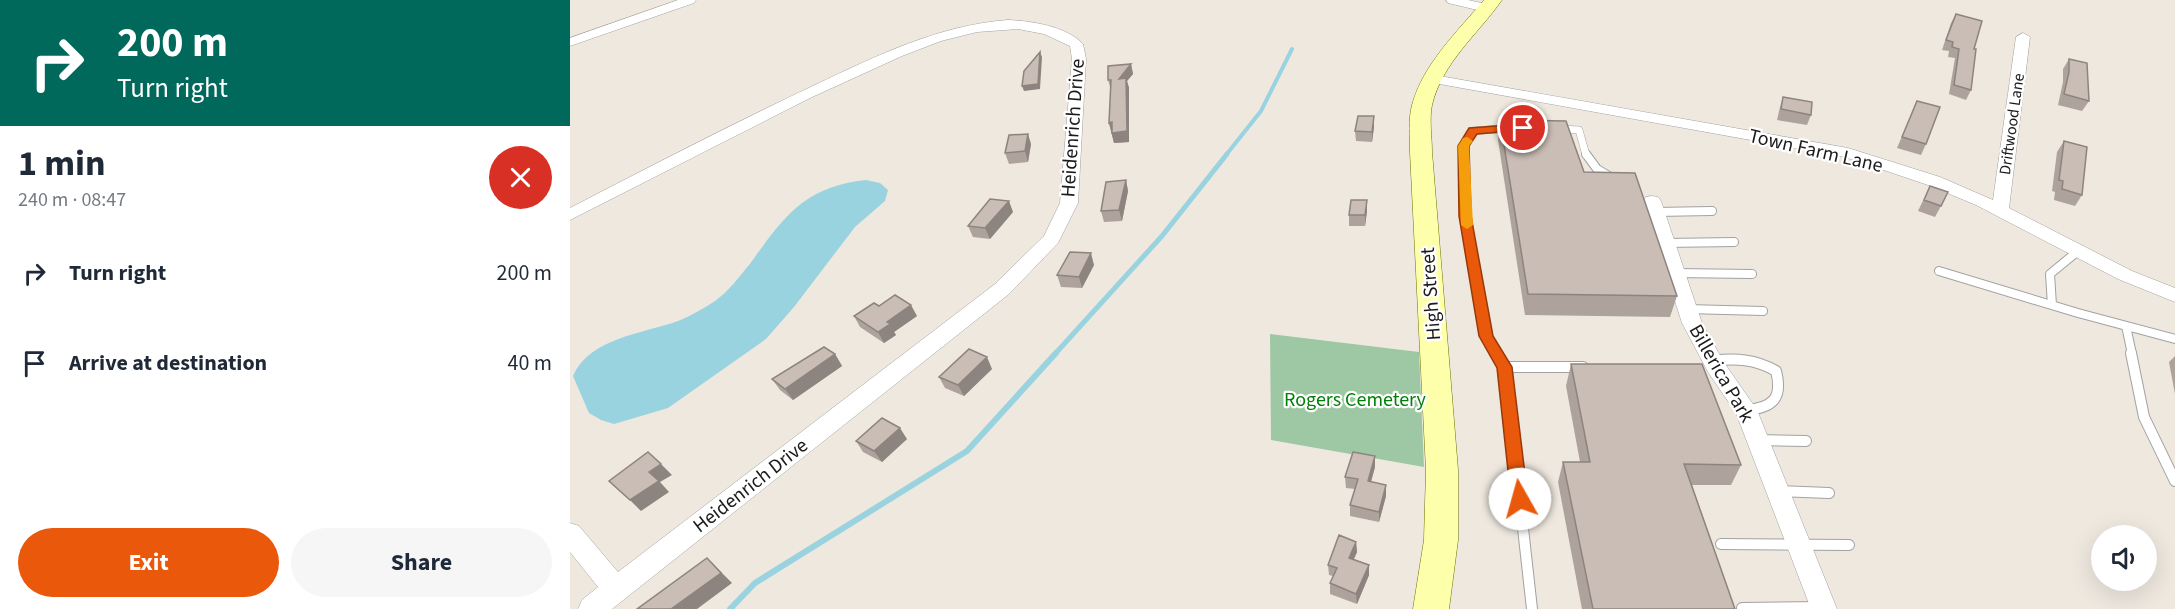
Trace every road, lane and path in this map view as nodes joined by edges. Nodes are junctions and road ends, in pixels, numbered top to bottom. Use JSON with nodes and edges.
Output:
{"nodes":[{"id":1,"x":690,"y":0,"type":"edge"},
{"id":2,"x":1452,"y":0,"type":"edge"},
{"id":3,"x":1489,"y":4,"type":"edge"},
{"id":4,"x":2023,"y":37,"type":"dead end"},
{"id":5,"x":570,"y":42,"type":"edge"},
{"id":6,"x":1434,"y":79,"type":"junction"},
{"id":7,"x":1523,"y":128,"type":"edge"},
{"id":8,"x":1545,"y":129,"type":"edge"},
{"id":9,"x":1625,"y":184,"type":"edge"},
{"id":10,"x":1650,"y":203,"type":"joint"},
{"id":11,"x":1712,"y":211,"type":"dead end"},
{"id":12,"x":2000,"y":211,"type":"junction"},
{"id":13,"x":570,"y":215,"type":"edge"},
{"id":14,"x":1734,"y":242,"type":"dead end"},
{"id":15,"x":1665,"y":243,"type":"junction"},
{"id":16,"x":2078,"y":251,"type":"junction"},
{"id":17,"x":1939,"y":271,"type":"dead end"},
{"id":18,"x":1675,"y":273,"type":"junction"},
{"id":19,"x":1752,"y":274,"type":"dead end"},
{"id":20,"x":2175,"y":295,"type":"edge"},
{"id":21,"x":2052,"y":305,"type":"junction"},
{"id":22,"x":1687,"y":309,"type":"junction"},
{"id":23,"x":1763,"y":311,"type":"dead end"},
{"id":24,"x":2126,"y":326,"type":"junction"},
{"id":25,"x":2175,"y":339,"type":"edge"},
{"id":26,"x":1710,"y":364,"type":"junction"},
{"id":27,"x":1504,"y":367,"type":"junction"},
{"id":28,"x":1598,"y":367,"type":"edge"},
{"id":29,"x":1746,"y":410,"type":"junction"},
{"id":30,"x":1758,"y":440,"type":"junction"},
{"id":31,"x":1806,"y":441,"type":"dead end"},
{"id":32,"x":2175,"y":481,"type":"edge"},
{"id":33,"x":1778,"y":491,"type":"junction"},
{"id":34,"x":1829,"y":494,"type":"dead end"},
{"id":35,"x":570,"y":534,"type":"edge"},
{"id":36,"x":1720,"y":544,"type":"dead end"},
{"id":37,"x":1799,"y":545,"type":"junction"},
{"id":38,"x":1850,"y":545,"type":"dead end"},
{"id":39,"x":616,"y":589,"type":"junction"},
{"id":40,"x":1742,"y":608,"type":"edge"},
{"id":41,"x":1824,"y":608,"type":"edge"},
{"id":42,"x":591,"y":609,"type":"edge"},
{"id":43,"x":1431,"y":609,"type":"edge"},
{"id":44,"x":1532,"y":609,"type":"edge"}],
"edges":[{"from":1,"to":5,"type":"street"},
{"from":2,"to":3,"type":"street"},
{"from":3,"to":6,"type":"main road","name":"High Street"},
{"from":4,"to":12,"type":"street","name":"Driftwood Lane"},
{"from":6,"to":12,"type":"street","name":"Town Farm Lane"},
{"from":6,"to":43,"type":"main road","name":"High Street"},
{"from":7,"to":27,"type":"lane"},
{"from":8,"to":9,"type":"lane"},
{"from":10,"to":11,"type":"lane"},
{"from":10,"to":15,"type":"street","name":"Billerica Park"},
{"from":12,"to":16,"type":"street","name":"Town Farm Lane"},
{"from":13,"to":39,"type":"street","name":"Heidenrich Drive"},
{"from":14,"to":15,"type":"lane"},
{"from":15,"to":18,"type":"street","name":"Billerica Park"},
{"from":16,"to":20,"type":"street","name":"Town Farm Lane"},
{"from":16,"to":21,"type":"lane"},
{"from":17,"to":21,"type":"lane"},
{"from":18,"to":19,"type":"lane"},
{"from":18,"to":22,"type":"street","name":"Billerica Park"},
{"from":21,"to":24,"type":"lane"},
{"from":22,"to":23,"type":"lane"},
{"from":22,"to":26,"type":"street","name":"Billerica Park"},
{"from":24,"to":25,"type":"lane"},
{"from":24,"to":32,"type":"lane"},
{"from":26,"to":29,"type":"street","name":"Billerica Park"},
{"from":26,"to":29,"type":"lane"},
{"from":27,"to":28,"type":"lane"},
{"from":27,"to":44,"type":"lane"},
{"from":29,"to":30,"type":"street","name":"Billerica Park"},
{"from":30,"to":31,"type":"lane"},
{"from":30,"to":33,"type":"street","name":"Billerica Park"},
{"from":33,"to":34,"type":"lane"},
{"from":33,"to":37,"type":"street","name":"Billerica Park"},
{"from":35,"to":39,"type":"street"},
{"from":36,"to":37,"type":"lane"},
{"from":37,"to":38,"type":"lane"},
{"from":37,"to":41,"type":"street","name":"Billerica Park"},
{"from":39,"to":42,"type":"street","name":"Heidenrich Drive"},
{"from":40,"to":41,"type":"lane"}]}
